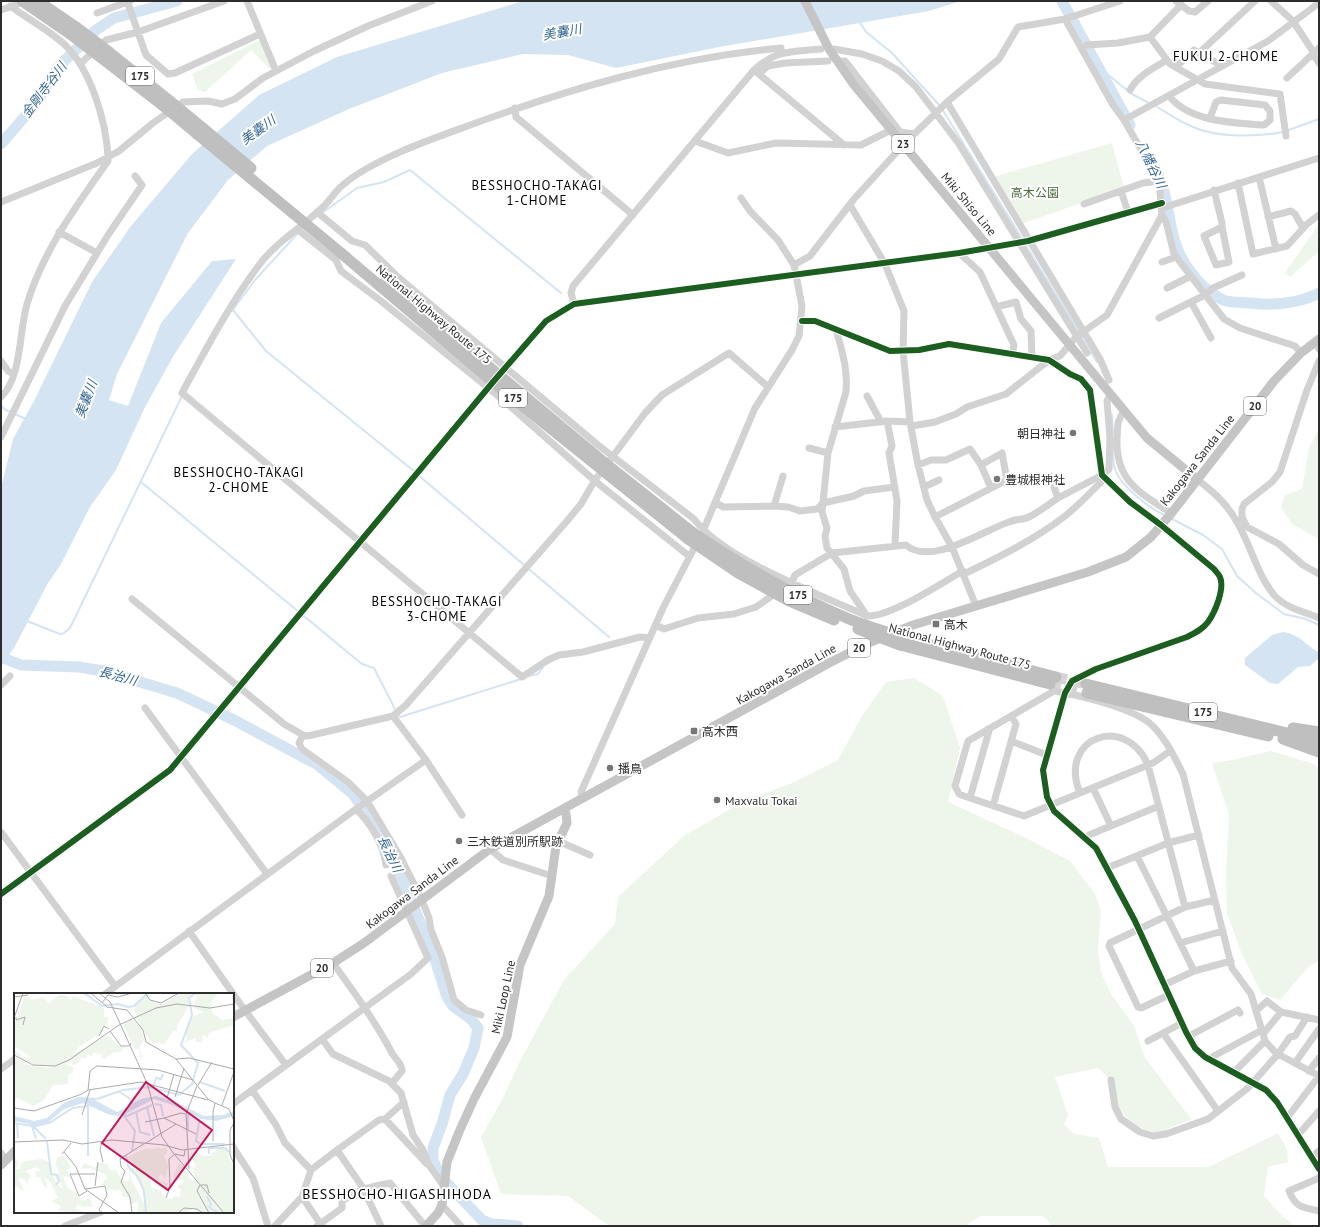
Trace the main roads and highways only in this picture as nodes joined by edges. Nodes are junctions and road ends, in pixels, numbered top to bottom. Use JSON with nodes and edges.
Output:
{"nodes":[{"id":1,"x":24,"y":1,"type":"edge"},
{"id":2,"x":38,"y":1,"type":"edge"},
{"id":3,"x":805,"y":1,"type":"edge"},
{"id":4,"x":73,"y":31,"type":"junction"},
{"id":5,"x":1317,"y":344,"type":"edge"},
{"id":6,"x":1198,"y":480,"type":"junction"},
{"id":7,"x":690,"y":536,"type":"junction"},
{"id":8,"x":1253,"y":724,"type":"junction"},
{"id":9,"x":1319,"y":732,"type":"edge"},
{"id":10,"x":1283,"y":739,"type":"junction"},
{"id":11,"x":1319,"y":741,"type":"edge"},
{"id":12,"x":1319,"y":748,"type":"edge"},
{"id":13,"x":1319,"y":752,"type":"edge"},
{"id":14,"x":564,"y":810,"type":"junction"},
{"id":15,"x":234,"y":1016,"type":"edge"},
{"id":16,"x":14,"y":1152,"type":"edge"},
{"id":17,"x":3,"y":1159,"type":"edge"},
{"id":18,"x":425,"y":1226,"type":"edge"}],
"edges":[{"from":1,"to":4,"type":"highway","name":"National Highway Route 175","number":"175"},
{"from":2,"to":4,"type":"highway","name":"National Highway Route 175","number":"175"},
{"from":3,"to":6,"type":"main road","name":"Miki Shiso Line","number":"23"},
{"from":4,"to":7,"type":"highway","name":"National Highway Route 175","number":"175","bridge":true},
{"from":5,"to":6,"type":"main road","name":"Kakogawa Sanda Line","number":"20"},
{"from":6,"to":14,"type":"main road","name":"Kakogawa Sanda Line","number":"20"},
{"from":7,"to":7,"type":"highway","name":"National Highway Route 175","number":"175","bridge":true},
{"from":8,"to":9,"type":"highway"},
{"from":8,"to":10,"type":"highway","number":"175"},
{"from":8,"to":11,"type":"highway","number":"175"},
{"from":10,"to":12,"type":"highway","number":"175"},
{"from":10,"to":13,"type":"highway"},
{"from":14,"to":15,"type":"main road","name":"Kakogawa Sanda Line","number":"20"},
{"from":14,"to":18,"type":"main road","name":"Miki Loop Line"},
{"from":16,"to":17,"type":"main road"}]}
